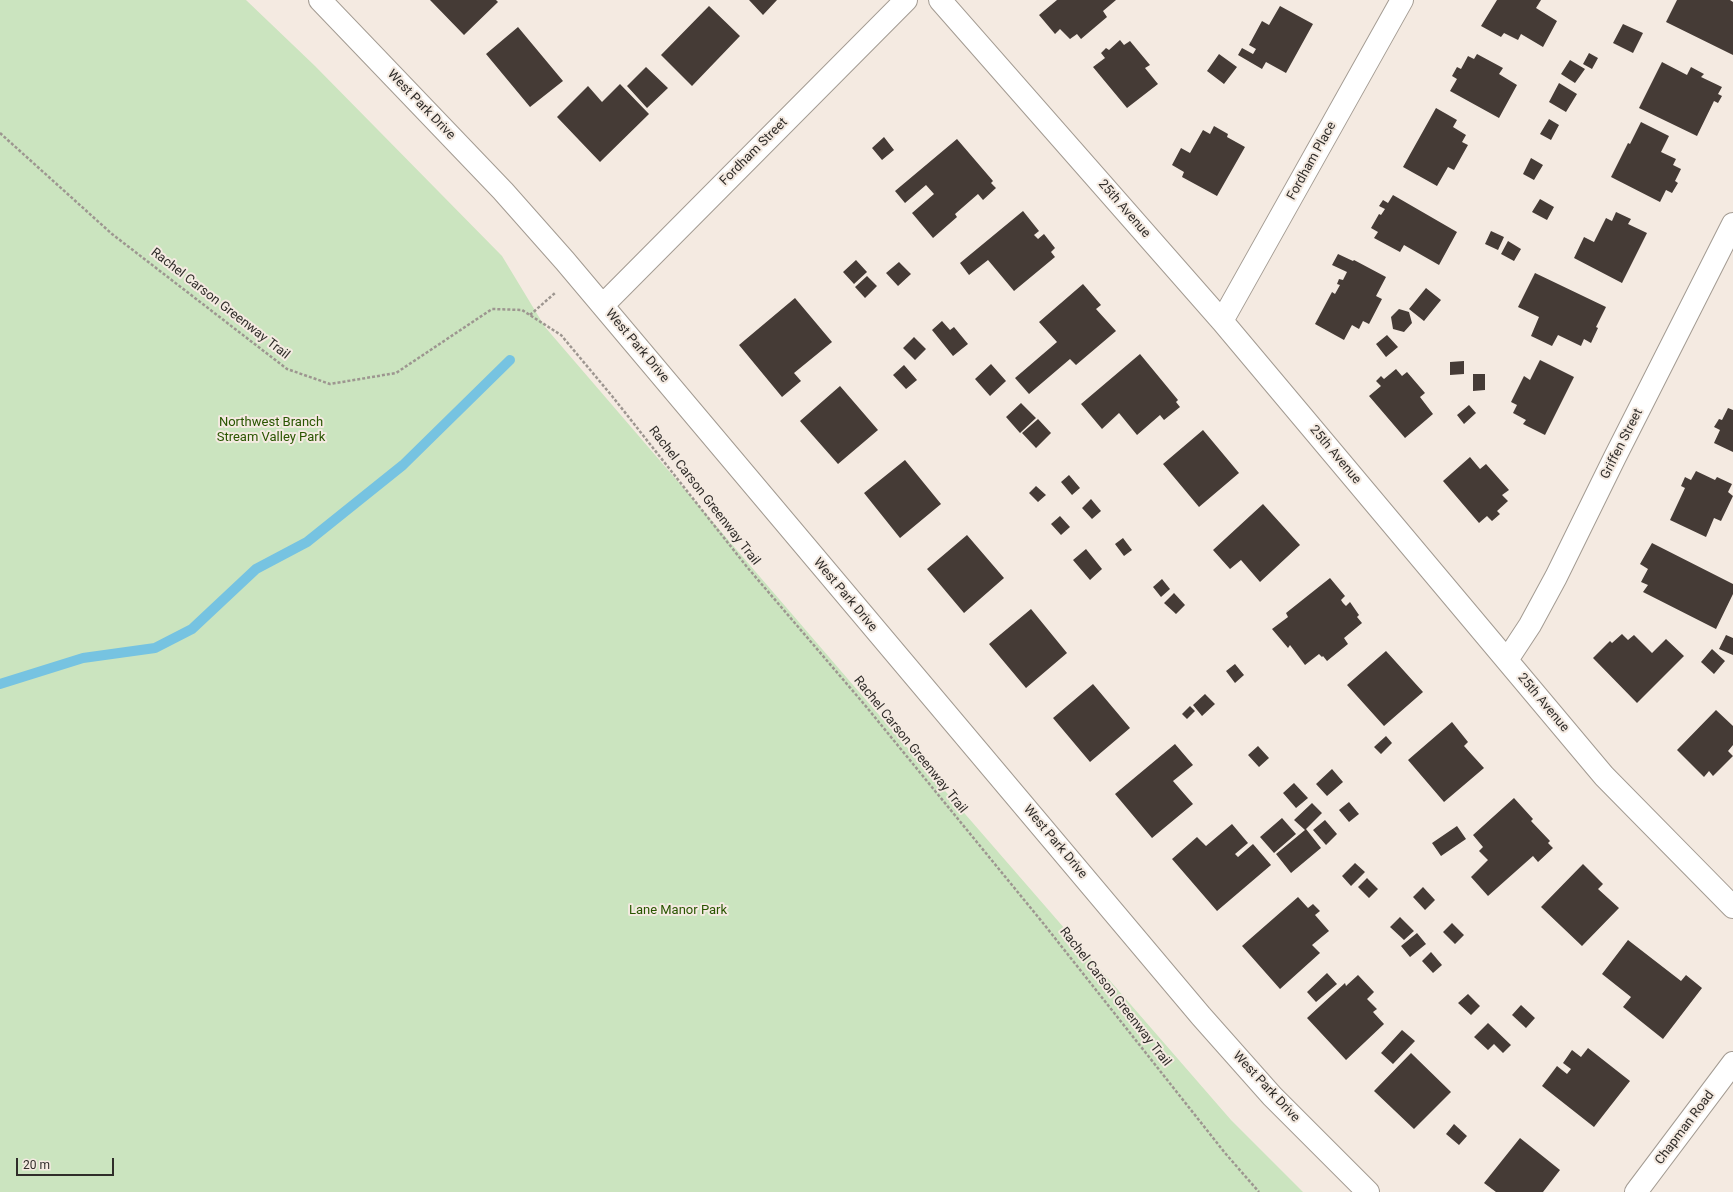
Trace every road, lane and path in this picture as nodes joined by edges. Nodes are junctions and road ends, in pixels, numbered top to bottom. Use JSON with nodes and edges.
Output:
{"nodes":[{"id":1,"x":320,"y":0,"type":"edge"},
{"id":2,"x":906,"y":0,"type":"edge"},
{"id":3,"x":940,"y":0,"type":"edge"},
{"id":4,"x":1402,"y":0,"type":"edge"},
{"id":5,"x":0,"y":133,"type":"edge"},
{"id":6,"x":1733,"y":224,"type":"edge"},
{"id":7,"x":576,"y":274,"type":"junction"},
{"id":8,"x":603,"y":305,"type":"junction"},
{"id":9,"x":530,"y":315,"type":"junction"},
{"id":10,"x":1222,"y":321,"type":"junction"},
{"id":11,"x":1507,"y":660,"type":"junction"},
{"id":12,"x":1733,"y":907,"type":"edge"},
{"id":13,"x":1733,"y":1063,"type":"edge"},
{"id":14,"x":1259,"y":1192,"type":"edge"},
{"id":15,"x":1368,"y":1192,"type":"edge"},
{"id":16,"x":1636,"y":1192,"type":"edge"}],
"edges":[{"from":1,"to":7,"type":"street","name":"West Park Drive"},
{"from":2,"to":8,"type":"street","name":"Fordham Street"},
{"from":3,"to":10,"type":"street","name":"25th Avenue"},
{"from":4,"to":10,"type":"street","name":"Fordham Place"},
{"from":5,"to":9,"type":"path","name":"Rachel Carson Greenway Trail"},
{"from":6,"to":11,"type":"street","name":"Griffen Street"},
{"from":7,"to":8,"type":"street","name":"West Park Drive"},
{"from":7,"to":9,"type":"path"},
{"from":8,"to":15,"type":"street","name":"West Park Drive"},
{"from":9,"to":14,"type":"path","name":"Rachel Carson Greenway Trail"},
{"from":10,"to":11,"type":"street","name":"25th Avenue"},
{"from":11,"to":12,"type":"street","name":"25th Avenue"},
{"from":13,"to":16,"type":"street","name":"Chapman Road"}]}
